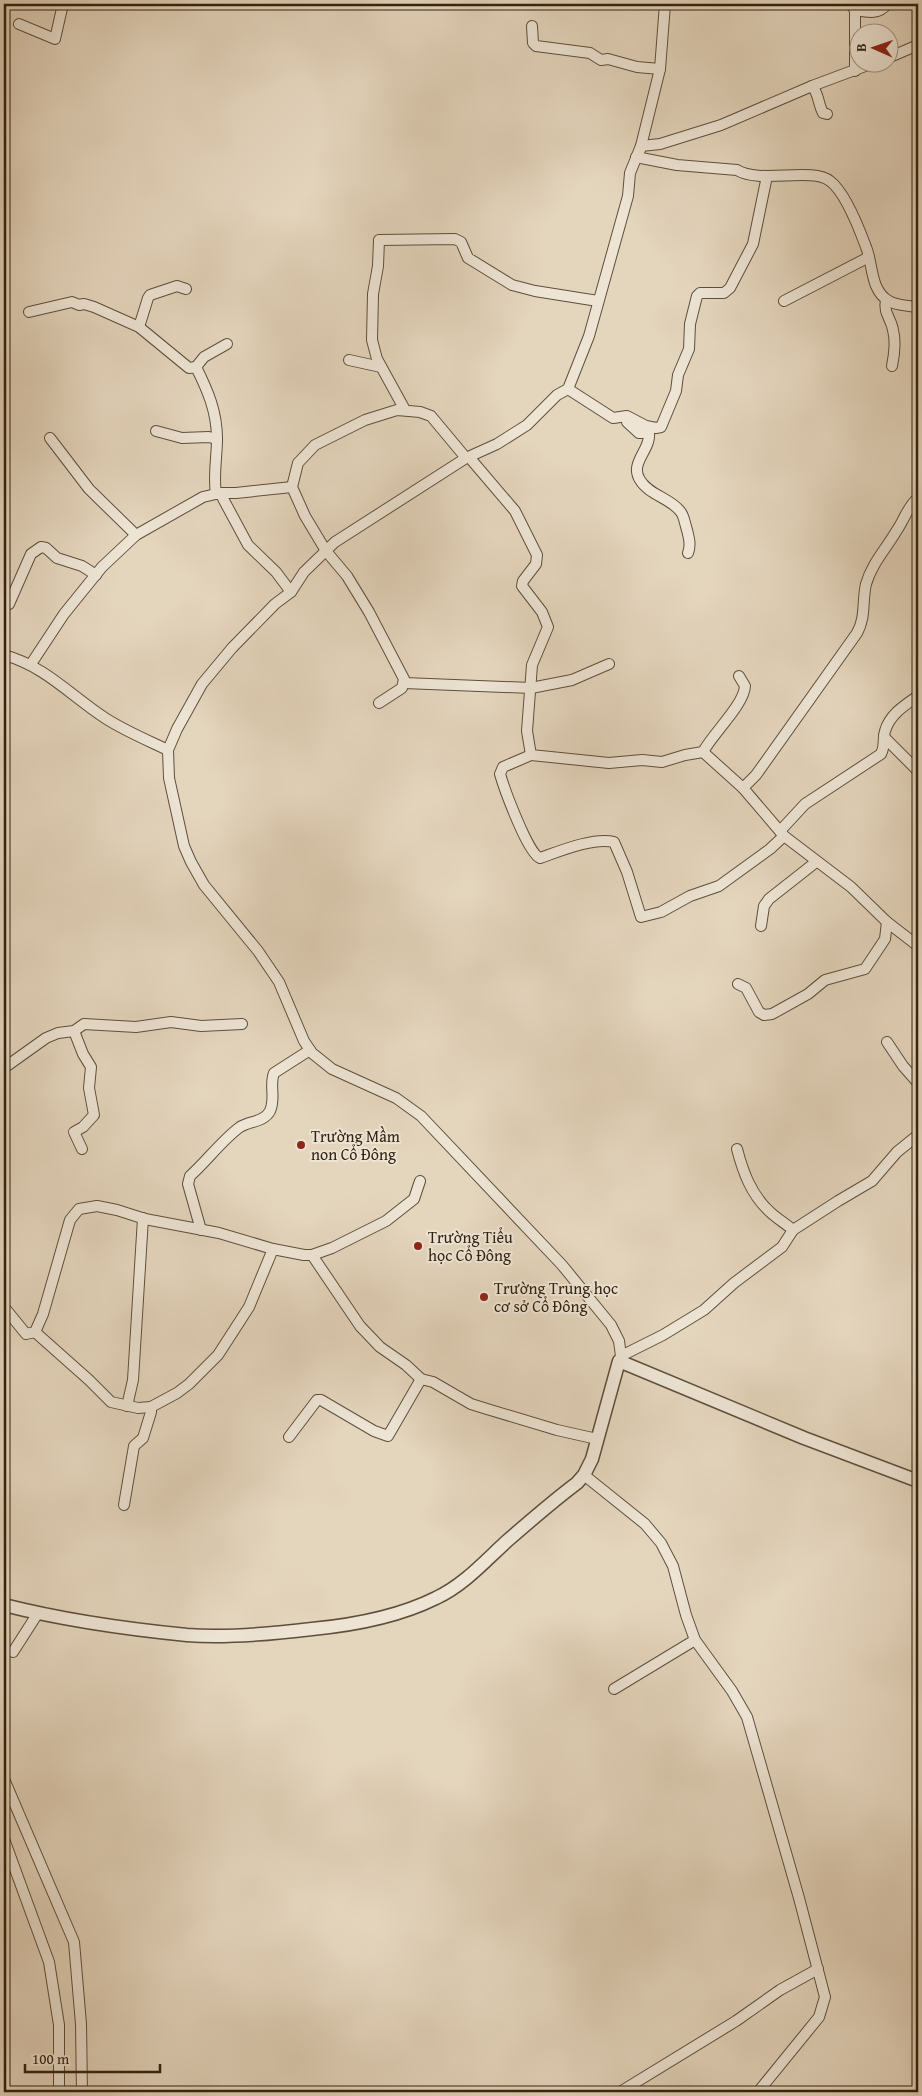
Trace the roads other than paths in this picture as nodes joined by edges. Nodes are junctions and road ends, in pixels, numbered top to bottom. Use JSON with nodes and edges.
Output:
{"nodes":[{"id":1,"x":63,"y":4,"type":"edge"},
{"id":2,"x":665,"y":4,"type":"edge"},
{"id":3,"x":887,"y":4,"type":"edge"},
{"id":4,"x":853,"y":7,"type":"edge"},
{"id":5,"x":853,"y":22,"type":"edge"},
{"id":6,"x":18,"y":24,"type":"dead end"},
{"id":7,"x":532,"y":26,"type":"dead end"},
{"id":8,"x":918,"y":45,"type":"edge"},
{"id":9,"x":900,"y":53,"type":"edge"},
{"id":10,"x":660,"y":69,"type":"junction"},
{"id":11,"x":852,"y":72,"type":"edge"},
{"id":12,"x":812,"y":86,"type":"junction"},
{"id":13,"x":827,"y":114,"type":"dead end"},
{"id":14,"x":638,"y":154,"type":"junction"},
{"id":15,"x":766,"y":176,"type":"junction"},
{"id":16,"x":869,"y":256,"type":"junction"},
{"id":17,"x":186,"y":289,"type":"dead end"},
{"id":18,"x":886,"y":300,"type":"junction"},
{"id":19,"x":598,"y":301,"type":"junction"},
{"id":20,"x":784,"y":301,"type":"dead end"},
{"id":21,"x":918,"y":308,"type":"edge"},
{"id":22,"x":29,"y":312,"type":"dead end"},
{"id":23,"x":140,"y":327,"type":"junction"},
{"id":24,"x":227,"y":344,"type":"dead end"},
{"id":25,"x":349,"y":360,"type":"dead end"},
{"id":26,"x":892,"y":366,"type":"dead end"},
{"id":27,"x":196,"y":367,"type":"junction"},
{"id":28,"x":381,"y":367,"type":"junction"},
{"id":29,"x":568,"y":389,"type":"junction"},
{"id":30,"x":405,"y":410,"type":"junction"},
{"id":31,"x":621,"y":418,"type":"junction"},
{"id":32,"x":156,"y":431,"type":"dead end"},
{"id":33,"x":50,"y":438,"type":"dead end"},
{"id":34,"x":217,"y":439,"type":"junction"},
{"id":35,"x":467,"y":458,"type":"junction"},
{"id":36,"x":292,"y":487,"type":"junction"},
{"id":37,"x":218,"y":493,"type":"junction"},
{"id":38,"x":918,"y":498,"type":"edge"},
{"id":39,"x":136,"y":535,"type":"junction"},
{"id":40,"x":326,"y":551,"type":"junction"},
{"id":41,"x":688,"y":553,"type":"dead end"},
{"id":42,"x":96,"y":575,"type":"junction"},
{"id":43,"x":291,"y":592,"type":"junction"},
{"id":44,"x":4,"y":605,"type":"edge"},
{"id":45,"x":4,"y":655,"type":"edge"},
{"id":46,"x":31,"y":664,"type":"junction"},
{"id":47,"x":609,"y":664,"type":"dead end"},
{"id":48,"x":740,"y":676,"type":"dead end"},
{"id":49,"x":404,"y":683,"type":"junction"},
{"id":50,"x":531,"y":688,"type":"junction"},
{"id":51,"x":918,"y":696,"type":"edge"},
{"id":52,"x":379,"y":703,"type":"dead end"},
{"id":53,"x":884,"y":737,"type":"junction"},
{"id":54,"x":168,"y":750,"type":"junction"},
{"id":55,"x":704,"y":752,"type":"junction"},
{"id":56,"x":532,"y":755,"type":"junction"},
{"id":57,"x":918,"y":771,"type":"edge"},
{"id":58,"x":743,"y":788,"type":"junction"},
{"id":59,"x":782,"y":833,"type":"junction"},
{"id":60,"x":816,"y":862,"type":"junction"},
{"id":61,"x":887,"y":922,"type":"junction"},
{"id":62,"x":761,"y":926,"type":"dead end"},
{"id":63,"x":918,"y":946,"type":"edge"},
{"id":64,"x":738,"y":984,"type":"dead end"},
{"id":65,"x":242,"y":1024,"type":"dead end"},
{"id":66,"x":74,"y":1031,"type":"junction"},
{"id":67,"x":886,"y":1042,"type":"dead end"},
{"id":68,"x":310,"y":1050,"type":"junction"},
{"id":69,"x":4,"y":1068,"type":"edge"},
{"id":70,"x":918,"y":1082,"type":"edge"},
{"id":71,"x":918,"y":1135,"type":"edge"},
{"id":72,"x":82,"y":1149,"type":"dead end"},
{"id":73,"x":737,"y":1149,"type":"dead end"},
{"id":74,"x":420,"y":1181,"type":"dead end"},
{"id":75,"x":143,"y":1218,"type":"junction"},
{"id":76,"x":201,"y":1230,"type":"junction"},
{"id":77,"x":793,"y":1230,"type":"junction"},
{"id":78,"x":273,"y":1249,"type":"junction"},
{"id":79,"x":312,"y":1255,"type":"junction"},
{"id":80,"x":4,"y":1307,"type":"edge"},
{"id":81,"x":35,"y":1332,"type":"junction"},
{"id":82,"x":620,"y":1359,"type":"junction"},
{"id":83,"x":421,"y":1379,"type":"junction"},
{"id":84,"x":127,"y":1406,"type":"junction"},
{"id":85,"x":150,"y":1407,"type":"junction"},
{"id":86,"x":289,"y":1437,"type":"dead end"},
{"id":87,"x":597,"y":1439,"type":"junction"},
{"id":88,"x":584,"y":1475,"type":"junction"},
{"id":89,"x":918,"y":1481,"type":"edge"},
{"id":90,"x":124,"y":1505,"type":"dead end"},
{"id":91,"x":4,"y":1605,"type":"edge"},
{"id":92,"x":38,"y":1613,"type":"junction"},
{"id":93,"x":695,"y":1640,"type":"junction"},
{"id":94,"x":14,"y":1652,"type":"dead end"},
{"id":95,"x":614,"y":1689,"type":"dead end"},
{"id":96,"x":4,"y":1779,"type":"edge"},
{"id":97,"x":4,"y":1839,"type":"edge"},
{"id":98,"x":818,"y":1969,"type":"junction"},
{"id":99,"x":59,"y":2092,"type":"edge"},
{"id":100,"x":82,"y":2092,"type":"edge"},
{"id":101,"x":620,"y":2092,"type":"edge"},
{"id":102,"x":758,"y":2092,"type":"edge"}],
"edges":[{"from":1,"to":6,"type":"street"},
{"from":2,"to":10,"type":"street"},
{"from":3,"to":4,"type":"street"},
{"from":4,"to":5,"type":"street"},
{"from":7,"to":10,"type":"street"},
{"from":8,"to":9,"type":"street"},
{"from":10,"to":14,"type":"street"},
{"from":11,"to":12,"type":"street"},
{"from":12,"to":13,"type":"street"},
{"from":12,"to":14,"type":"street"},
{"from":14,"to":15,"type":"street"},
{"from":14,"to":19,"type":"street"},
{"from":15,"to":16,"type":"street"},
{"from":15,"to":31,"type":"street"},
{"from":16,"to":18,"type":"street"},
{"from":16,"to":20,"type":"street"},
{"from":17,"to":23,"type":"street"},
{"from":18,"to":21,"type":"street"},
{"from":18,"to":26,"type":"street"},
{"from":19,"to":28,"type":"street"},
{"from":19,"to":29,"type":"street"},
{"from":22,"to":23,"type":"street"},
{"from":23,"to":27,"type":"street"},
{"from":24,"to":27,"type":"street"},
{"from":25,"to":28,"type":"street"},
{"from":27,"to":34,"type":"street"},
{"from":28,"to":30,"type":"street"},
{"from":29,"to":31,"type":"street"},
{"from":29,"to":35,"type":"street"},
{"from":30,"to":35,"type":"street"},
{"from":30,"to":36,"type":"street"},
{"from":31,"to":41,"type":"street"},
{"from":32,"to":34,"type":"street"},
{"from":33,"to":39,"type":"street"},
{"from":34,"to":37,"type":"street"},
{"from":35,"to":40,"type":"street"},
{"from":35,"to":50,"type":"street"},
{"from":36,"to":37,"type":"street"},
{"from":36,"to":40,"type":"street"},
{"from":37,"to":39,"type":"street"},
{"from":37,"to":43,"type":"street"},
{"from":38,"to":58,"type":"street"},
{"from":39,"to":42,"type":"street"},
{"from":40,"to":43,"type":"street"},
{"from":40,"to":49,"type":"street"},
{"from":42,"to":44,"type":"street"},
{"from":42,"to":46,"type":"street"},
{"from":43,"to":54,"type":"street"},
{"from":45,"to":46,"type":"street"},
{"from":46,"to":54,"type":"street"},
{"from":47,"to":50,"type":"street"},
{"from":48,"to":55,"type":"street"},
{"from":49,"to":50,"type":"street"},
{"from":49,"to":52,"type":"street"},
{"from":50,"to":56,"type":"street"},
{"from":51,"to":53,"type":"street"},
{"from":53,"to":57,"type":"street"},
{"from":53,"to":59,"type":"street"},
{"from":54,"to":68,"type":"street"},
{"from":55,"to":56,"type":"street"},
{"from":55,"to":58,"type":"street"},
{"from":56,"to":59,"type":"street"},
{"from":58,"to":59,"type":"street"},
{"from":59,"to":60,"type":"street"},
{"from":60,"to":61,"type":"street"},
{"from":60,"to":62,"type":"street"},
{"from":61,"to":63,"type":"street"},
{"from":61,"to":64,"type":"street"},
{"from":65,"to":66,"type":"street"},
{"from":66,"to":69,"type":"street"},
{"from":66,"to":72,"type":"street"},
{"from":67,"to":70,"type":"street"},
{"from":68,"to":76,"type":"street"},
{"from":68,"to":82,"type":"street"},
{"from":71,"to":77,"type":"street"},
{"from":73,"to":77,"type":"street"},
{"from":74,"to":79,"type":"street"},
{"from":75,"to":76,"type":"street"},
{"from":75,"to":81,"type":"street"},
{"from":75,"to":84,"type":"street"},
{"from":76,"to":78,"type":"street"},
{"from":77,"to":82,"type":"street"},
{"from":78,"to":79,"type":"street"},
{"from":78,"to":85,"type":"street"},
{"from":79,"to":83,"type":"street"},
{"from":80,"to":81,"type":"street"},
{"from":81,"to":84,"type":"street"},
{"from":82,"to":87,"type":"street"},
{"from":82,"to":89,"type":"street"},
{"from":83,"to":86,"type":"street"},
{"from":83,"to":87,"type":"street"},
{"from":84,"to":85,"type":"street"},
{"from":85,"to":90,"type":"street"},
{"from":87,"to":88,"type":"street"},
{"from":88,"to":92,"type":"street"},
{"from":88,"to":93,"type":"street"},
{"from":91,"to":92,"type":"street"},
{"from":92,"to":94,"type":"street"},
{"from":93,"to":95,"type":"street"},
{"from":93,"to":98,"type":"street"},
{"from":96,"to":100,"type":"street"},
{"from":97,"to":99,"type":"street"},
{"from":98,"to":101,"type":"street"},
{"from":98,"to":102,"type":"street"}]}
